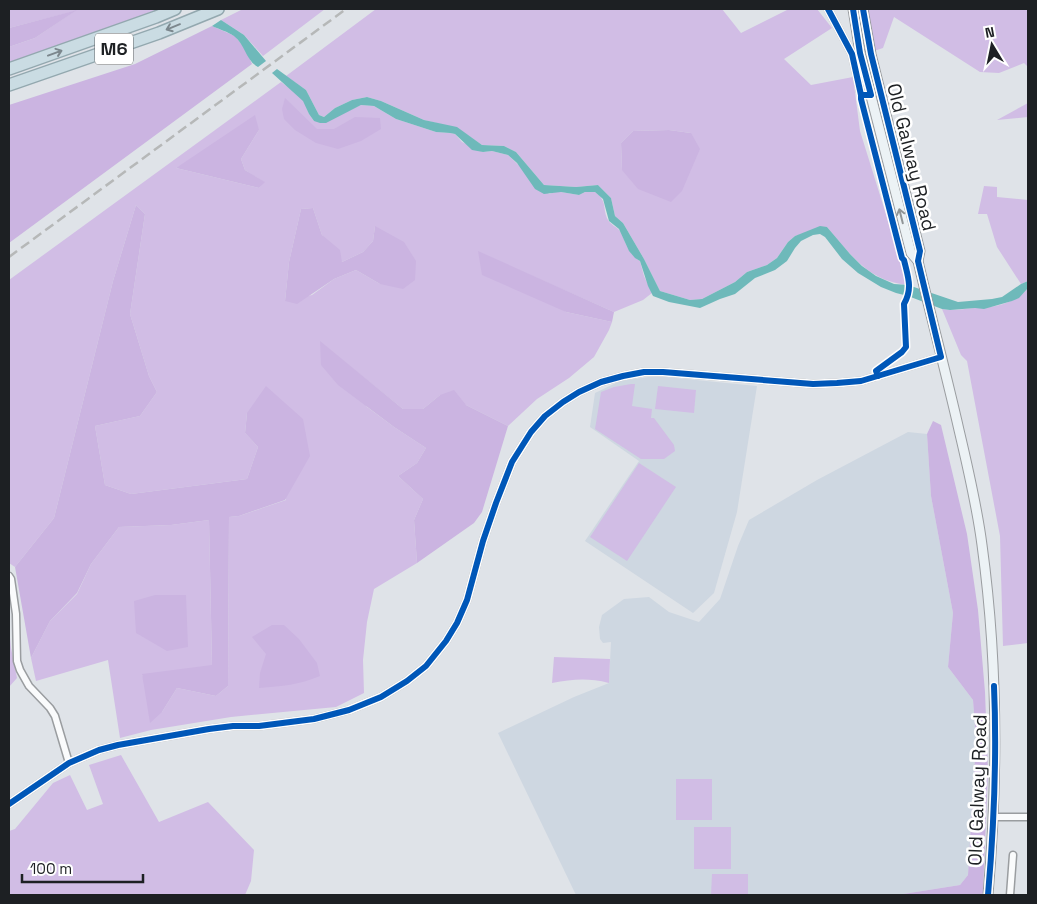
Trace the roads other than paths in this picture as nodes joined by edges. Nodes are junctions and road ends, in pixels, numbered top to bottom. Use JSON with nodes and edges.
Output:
{"nodes":[{"id":1,"x":175,"y":9,"type":"edge"},
{"id":2,"x":218,"y":9,"type":"edge"},
{"id":3,"x":828,"y":9,"type":"edge"},
{"id":4,"x":852,"y":9,"type":"edge"},
{"id":5,"x":863,"y":9,"type":"edge"},
{"id":6,"x":9,"y":69,"type":"edge"},
{"id":7,"x":9,"y":86,"type":"edge"},
{"id":8,"x":871,"y":95,"type":"junction"},
{"id":9,"x":918,"y":261,"type":"junction"},
{"id":10,"x":941,"y":357,"type":"junction"},
{"id":11,"x":9,"y":576,"type":"edge"},
{"id":12,"x":69,"y":763,"type":"junction"},
{"id":13,"x":9,"y":804,"type":"edge"},
{"id":14,"x":994,"y":817,"type":"junction"},
{"id":15,"x":1028,"y":817,"type":"edge"},
{"id":16,"x":1013,"y":855,"type":"dead end"},
{"id":17,"x":988,"y":895,"type":"edge"},
{"id":18,"x":1010,"y":895,"type":"edge"}],
"edges":[{"from":6,"to":1,"type":"highway","number":"M6","one_way":true},
{"from":2,"to":7,"type":"highway","number":"M6","one_way":true},
{"from":3,"to":8,"type":"street"},
{"from":4,"to":8,"type":"main road","name":"Old Galway Road"},
{"from":5,"to":9,"type":"main road","name":"Old Galway Road"},
{"from":9,"to":8,"type":"main road","name":"Old Galway Road","one_way":true},
{"from":9,"to":10,"type":"main road","name":"Old Galway Road"},
{"from":10,"to":12,"type":"street"},
{"from":10,"to":14,"type":"main road","name":"Old Galway Road"},
{"from":11,"to":12,"type":"street"},
{"from":12,"to":13,"type":"street"},
{"from":14,"to":15,"type":"street"},
{"from":14,"to":17,"type":"main road","name":"Old Galway Road"},
{"from":16,"to":18,"type":"street"}]}
